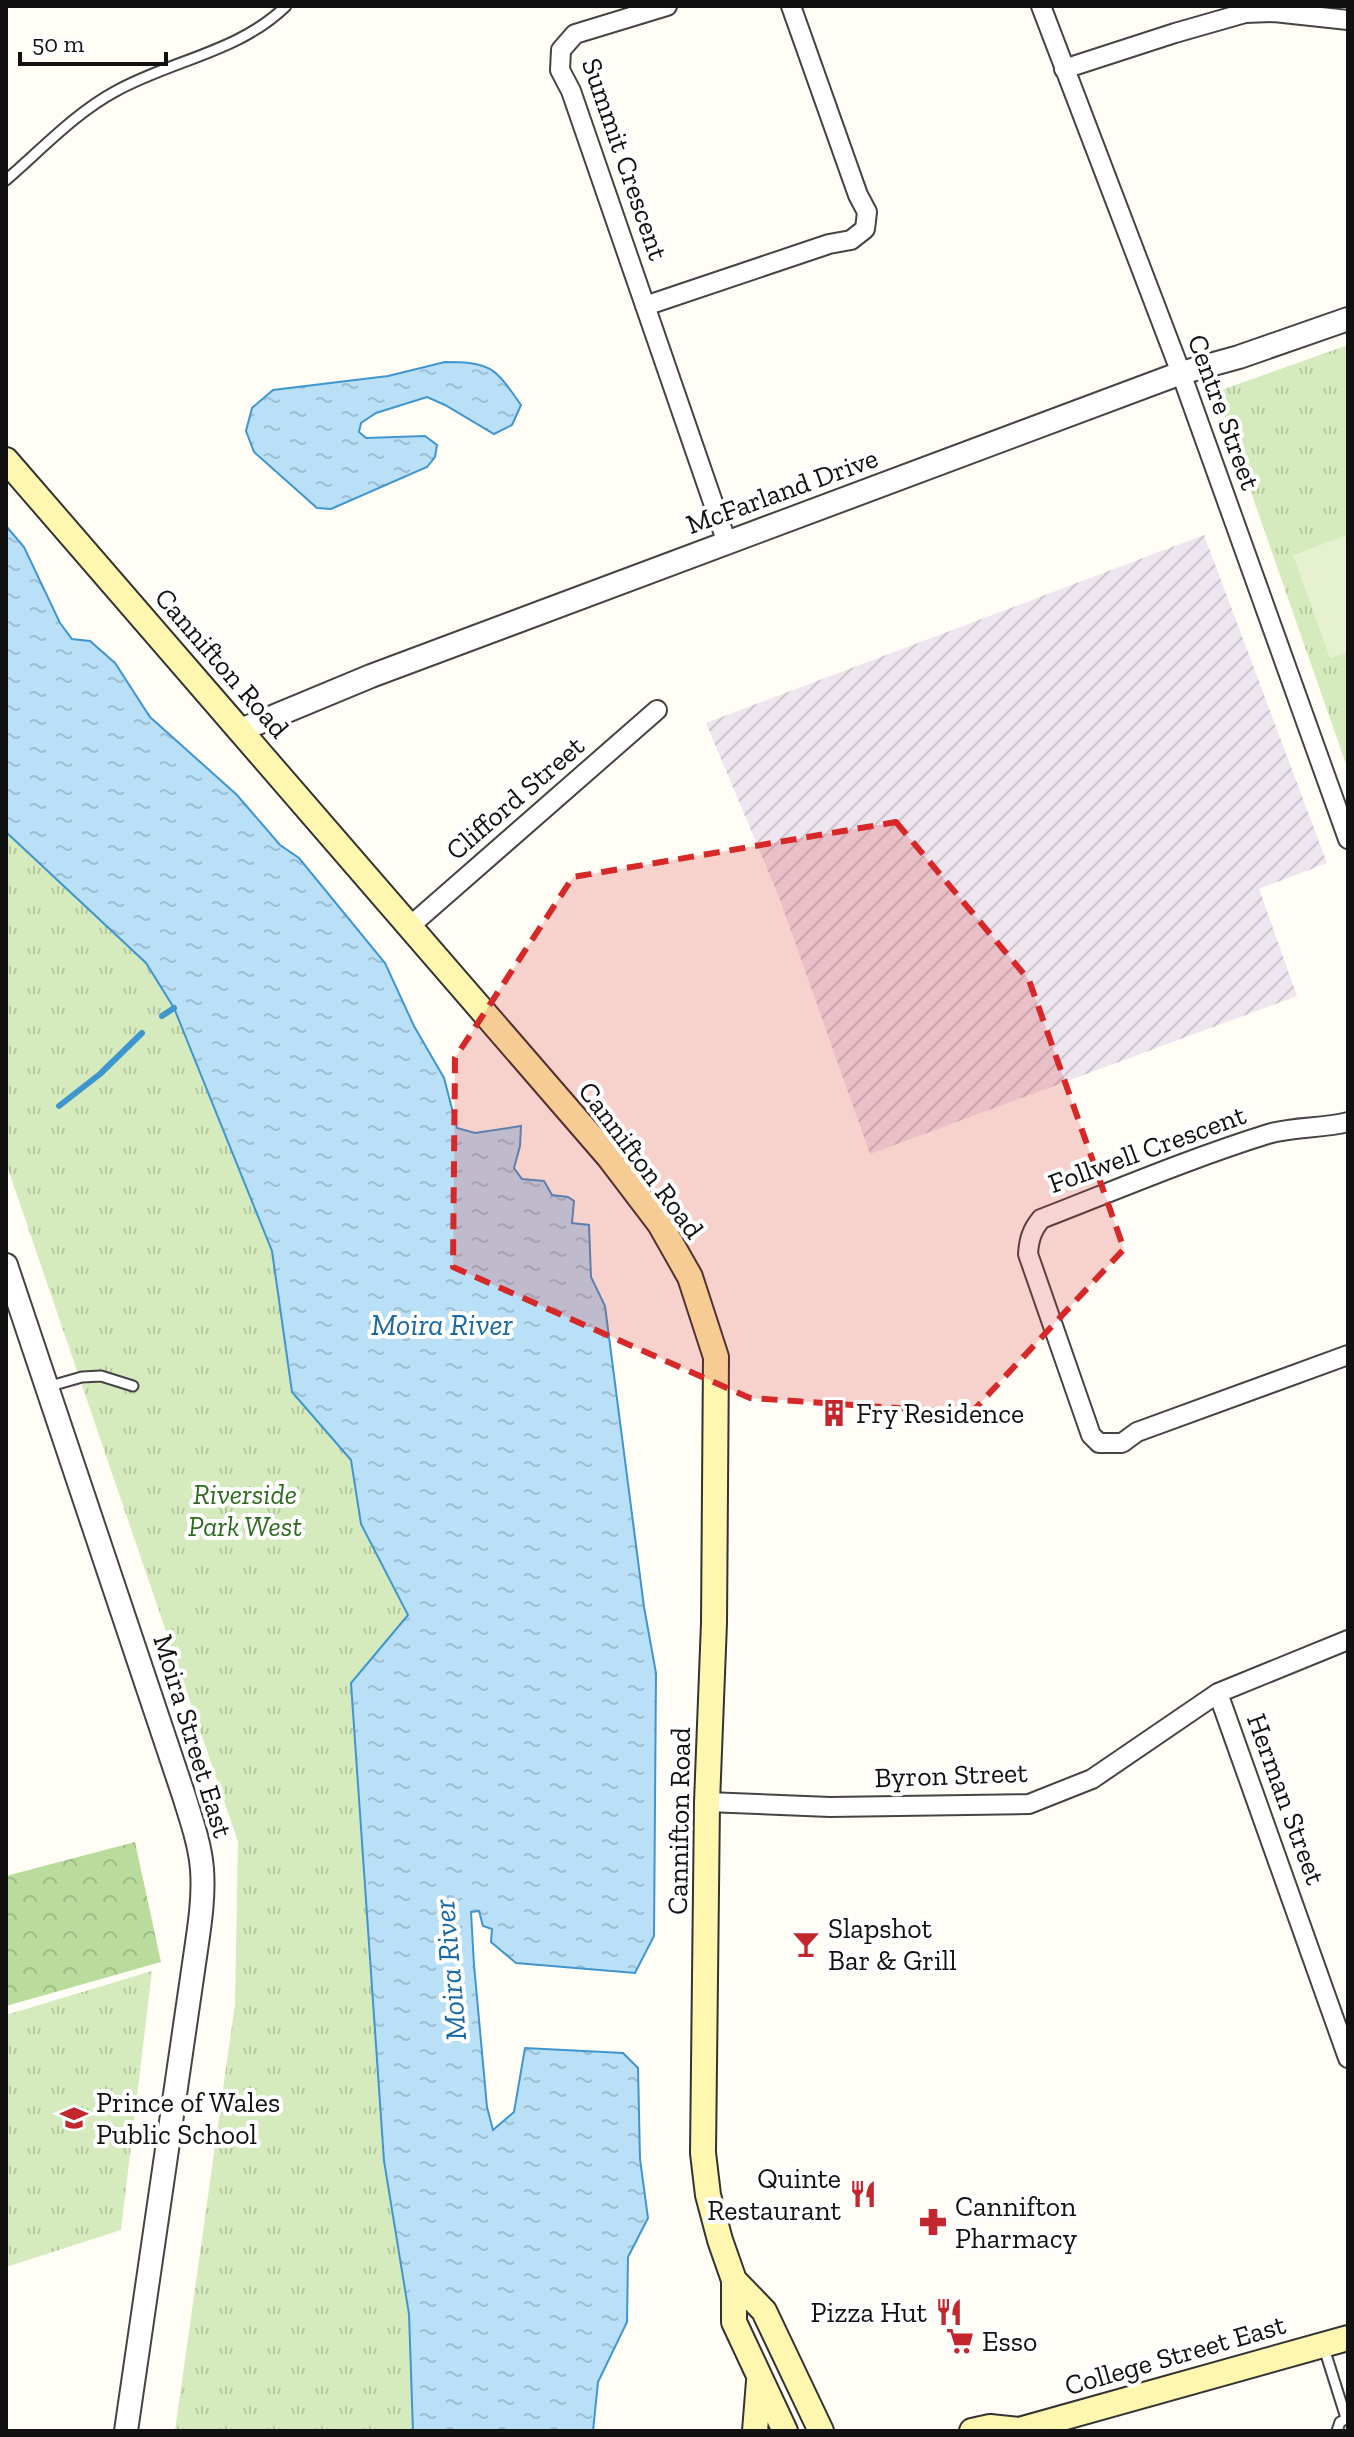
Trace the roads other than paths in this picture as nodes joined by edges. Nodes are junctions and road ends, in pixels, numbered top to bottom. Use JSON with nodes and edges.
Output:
{"nodes":[{"id":1,"x":286,"y":6,"type":"edge"},
{"id":2,"x":667,"y":6,"type":"edge"},
{"id":3,"x":791,"y":6,"type":"edge"},
{"id":4,"x":1041,"y":6,"type":"edge"},
{"id":5,"x":1348,"y":20,"type":"edge"},
{"id":6,"x":1064,"y":69,"type":"junction"},
{"id":7,"x":7,"y":177,"type":"edge"},
{"id":8,"x":645,"y":306,"type":"junction"},
{"id":9,"x":1348,"y":319,"type":"edge"},
{"id":10,"x":1181,"y":373,"type":"junction"},
{"id":11,"x":6,"y":460,"type":"edge"},
{"id":12,"x":727,"y":543,"type":"junction"},
{"id":13,"x":657,"y":710,"type":"dead end"},
{"id":14,"x":241,"y":730,"type":"junction"},
{"id":15,"x":1348,"y":839,"type":"edge"},
{"id":16,"x":409,"y":927,"type":"junction"},
{"id":17,"x":1348,"y":1122,"type":"edge"},
{"id":18,"x":6,"y":1265,"type":"edge"},
{"id":19,"x":1348,"y":1355,"type":"edge"},
{"id":20,"x":133,"y":1386,"type":"dead end"},
{"id":21,"x":47,"y":1387,"type":"junction"},
{"id":22,"x":1348,"y":1640,"type":"edge"},
{"id":23,"x":1218,"y":1693,"type":"junction"},
{"id":24,"x":707,"y":1802,"type":"junction"},
{"id":25,"x":1348,"y":2058,"type":"edge"},
{"id":26,"x":734,"y":2280,"type":"junction"},
{"id":27,"x":1348,"y":2338,"type":"edge"},
{"id":28,"x":1323,"y":2345,"type":"junction"},
{"id":29,"x":759,"y":2378,"type":"junction"},
{"id":30,"x":1347,"y":2418,"type":"edge"},
{"id":31,"x":126,"y":2431,"type":"edge"},
{"id":32,"x":755,"y":2431,"type":"edge"},
{"id":33,"x":785,"y":2431,"type":"edge"},
{"id":34,"x":821,"y":2431,"type":"edge"},
{"id":35,"x":972,"y":2431,"type":"edge"},
{"id":36,"x":1019,"y":2431,"type":"edge"},
{"id":37,"x":1337,"y":2431,"type":"edge"}],
"edges":[{"from":1,"to":7,"type":"lane"},
{"from":2,"to":8,"type":"street","name":"Summit Crescent"},
{"from":3,"to":8,"type":"street","name":"Summit Crescent"},
{"from":4,"to":6,"type":"street","name":"Centre Street"},
{"from":5,"to":6,"type":"street"},
{"from":6,"to":10,"type":"street","name":"Centre Street"},
{"from":8,"to":12,"type":"street","name":"Summit Crescent"},
{"from":9,"to":10,"type":"street","name":"McFarland Drive"},
{"from":10,"to":12,"type":"street","name":"McFarland Drive"},
{"from":10,"to":15,"type":"street","name":"Centre Street"},
{"from":11,"to":14,"type":"main road","name":"Cannifton Road"},
{"from":12,"to":14,"type":"street","name":"McFarland Drive"},
{"from":13,"to":16,"type":"street","name":"Clifford Street"},
{"from":14,"to":16,"type":"main road","name":"Cannifton Road"},
{"from":16,"to":24,"type":"main road","name":"Cannifton Road"},
{"from":17,"to":19,"type":"street","name":"Follwell Crescent"},
{"from":18,"to":21,"type":"street","name":"Moira Street East"},
{"from":20,"to":21,"type":"lane"},
{"from":21,"to":31,"type":"street","name":"Moira Street East"},
{"from":22,"to":23,"type":"street","name":"Byron Street"},
{"from":23,"to":24,"type":"street","name":"Byron Street"},
{"from":23,"to":25,"type":"street","name":"Herman Street"},
{"from":24,"to":26,"type":"main road","name":"Cannifton Road"},
{"from":26,"to":29,"type":"main road","name":"Cannifton Road"},
{"from":26,"to":34,"type":"main road","name":"Cannifton Road"},
{"from":27,"to":28,"type":"main road","name":"College Street East"},
{"from":28,"to":30,"type":"lane"},
{"from":28,"to":36,"type":"main road","name":"College Street East"},
{"from":29,"to":32,"type":"main road"},
{"from":29,"to":33,"type":"main road","name":"Cannifton Road"},
{"from":30,"to":37,"type":"lane"},
{"from":35,"to":36,"type":"main road","name":"College Street East"}]}
